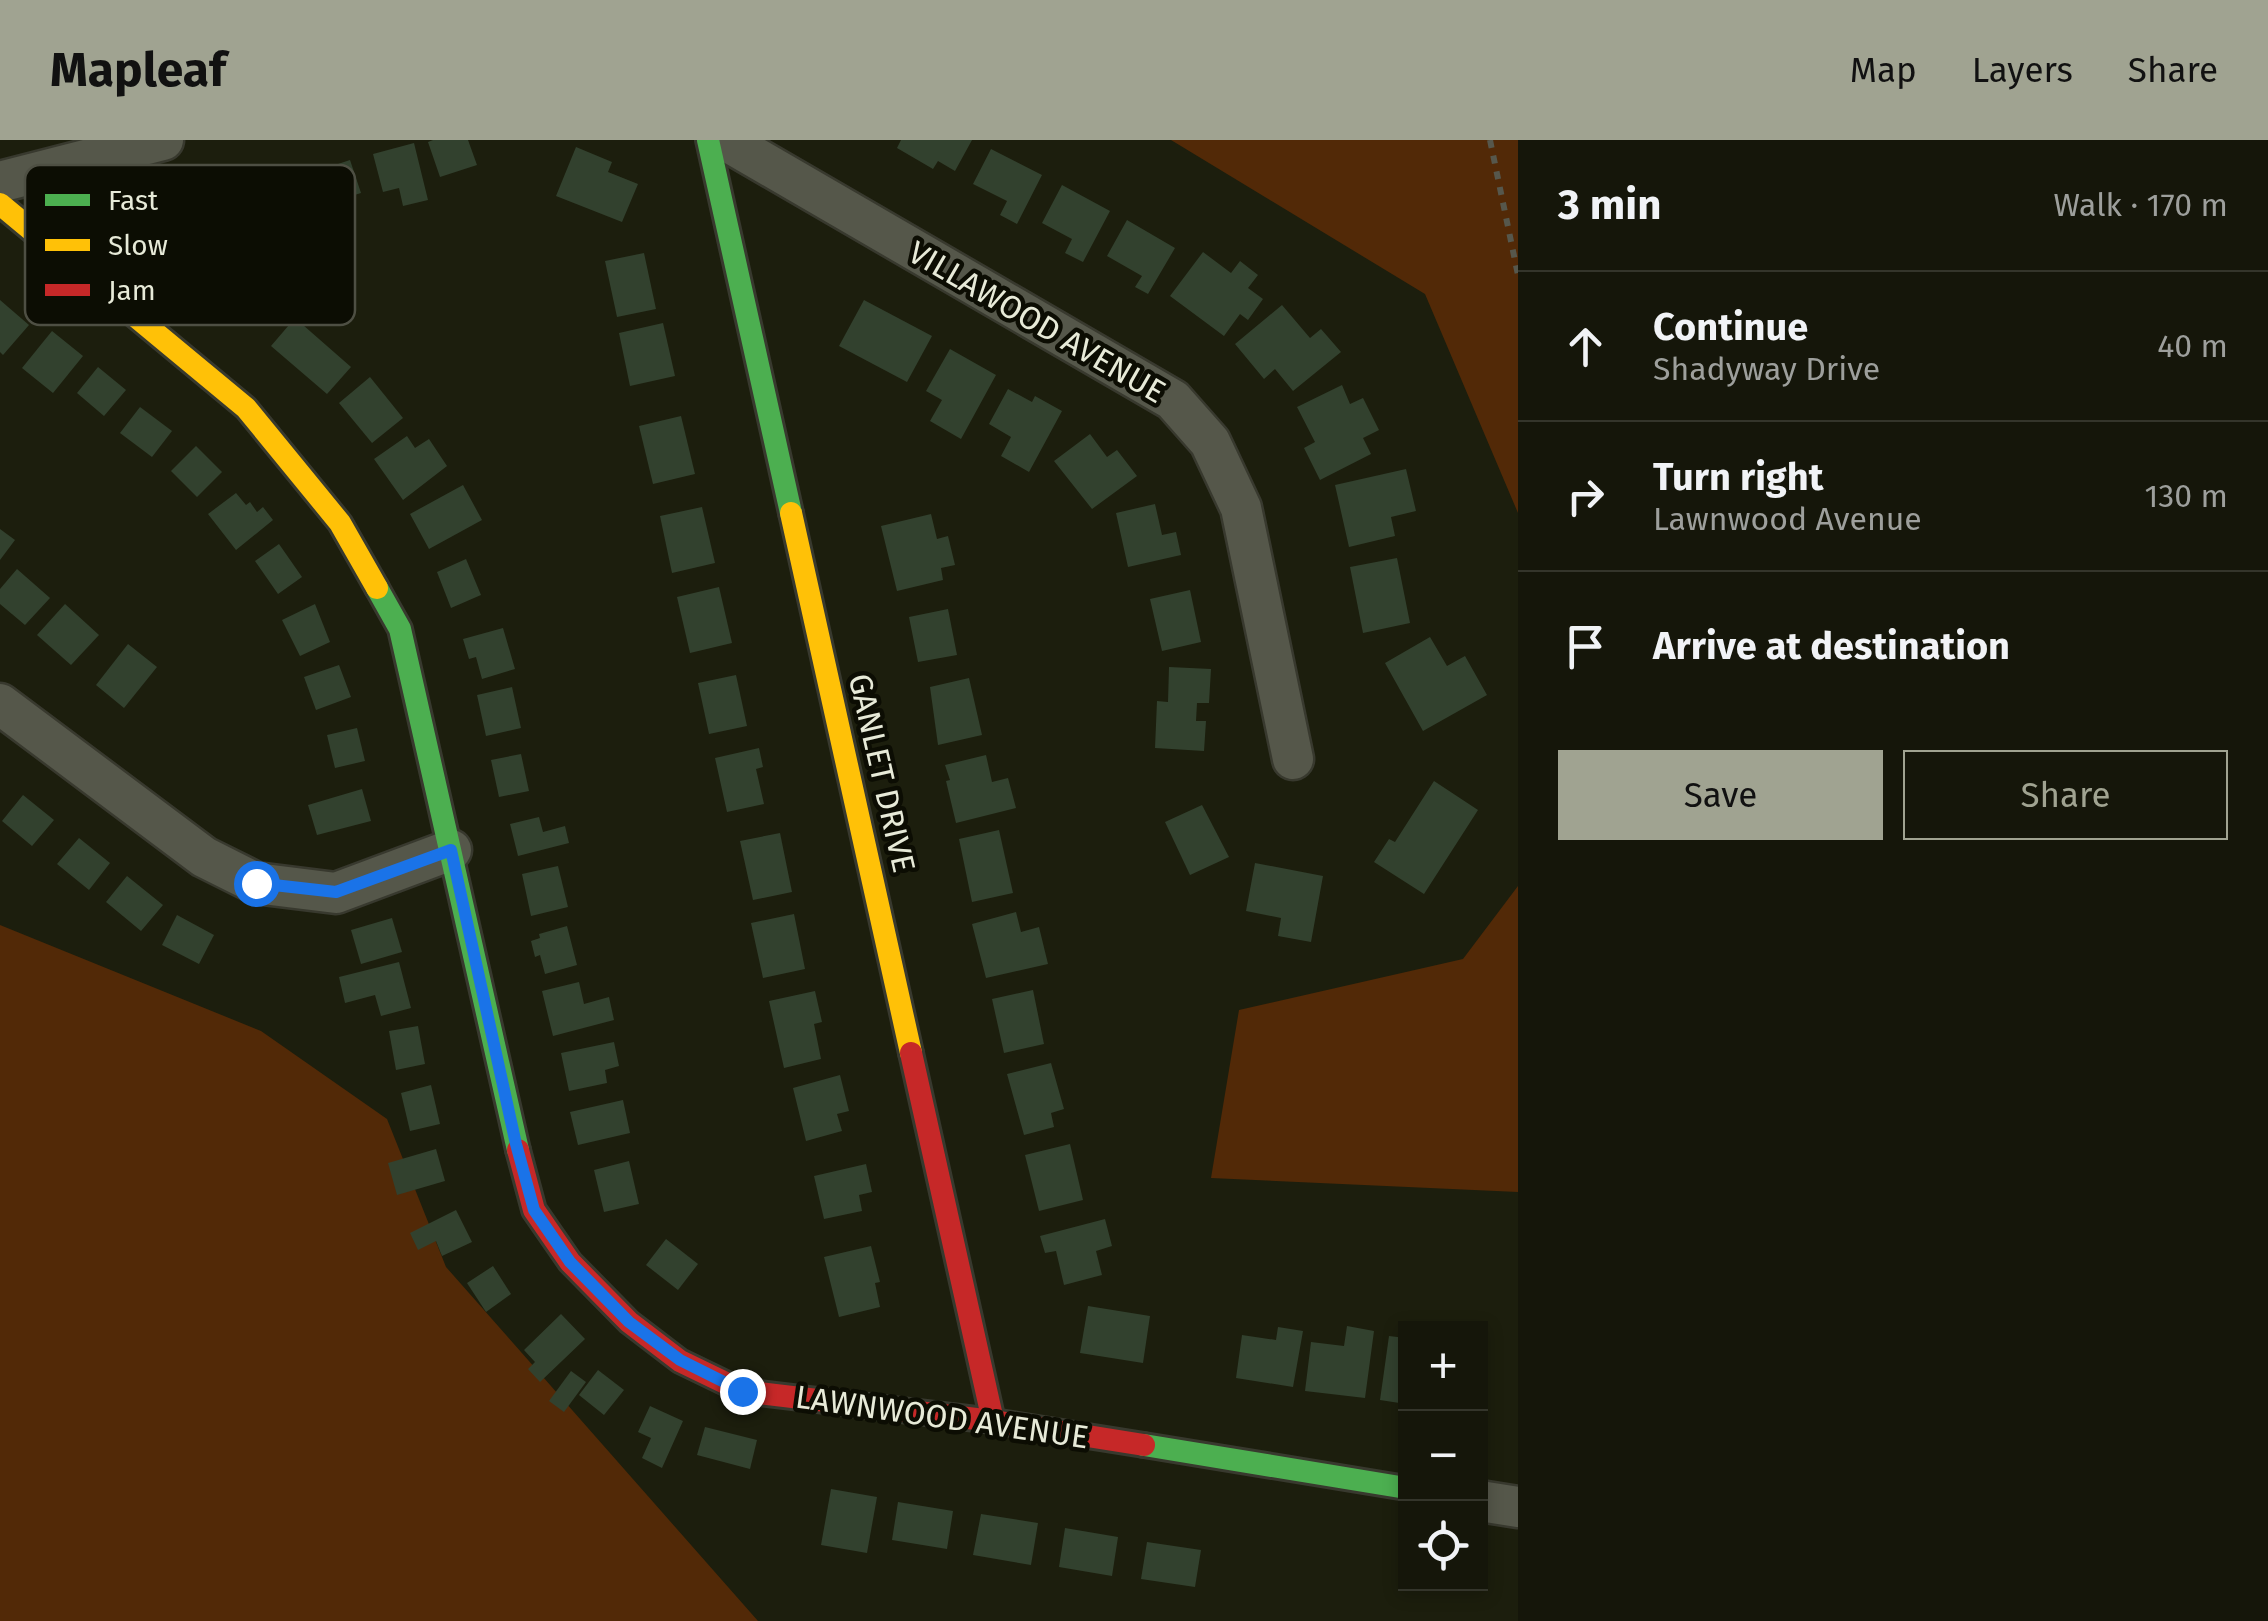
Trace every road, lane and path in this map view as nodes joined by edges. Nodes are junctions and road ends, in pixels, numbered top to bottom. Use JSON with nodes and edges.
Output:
{"nodes":[{"id":1,"x":163,"y":140,"type":"edge"},
{"id":2,"x":708,"y":140,"type":"edge"},
{"id":3,"x":725,"y":140,"type":"edge"},
{"id":4,"x":1490,"y":140,"type":"edge"},
{"id":5,"x":66,"y":165,"type":"edge"},
{"id":6,"x":25,"y":176,"type":"edge"},
{"id":7,"x":0,"y":182,"type":"edge"},
{"id":8,"x":0,"y":204,"type":"edge"},
{"id":9,"x":25,"y":225,"type":"edge"},
{"id":10,"x":1518,"y":275,"type":"edge"},
{"id":11,"x":146,"y":325,"type":"edge"},
{"id":12,"x":0,"y":704,"type":"edge"},
{"id":13,"x":1293,"y":759,"type":"dead end"},
{"id":14,"x":451,"y":850,"type":"junction"},
{"id":15,"x":993,"y":1420,"type":"junction"},
{"id":16,"x":1398,"y":1487,"type":"edge"},
{"id":17,"x":1488,"y":1502,"type":"edge"},
{"id":18,"x":1518,"y":1507,"type":"edge"}],
"edges":[{"from":1,"to":5,"type":"street"},
{"from":2,"to":15,"type":"street","name":"GANLET DRIVE"},
{"from":3,"to":13,"type":"street","name":"VILLAWOOD AVENUE"},
{"from":4,"to":10,"type":"path"},
{"from":6,"to":7,"type":"street"},
{"from":8,"to":9,"type":"street","name":"LAWNWOOD AVENUE"},
{"from":11,"to":14,"type":"street","name":"LAWNWOOD AVENUE"},
{"from":12,"to":14,"type":"street"},
{"from":14,"to":15,"type":"street","name":"LAWNWOOD AVENUE"},
{"from":15,"to":16,"type":"street","name":"LAWNWOOD AVENUE"},
{"from":17,"to":18,"type":"street"}]}
